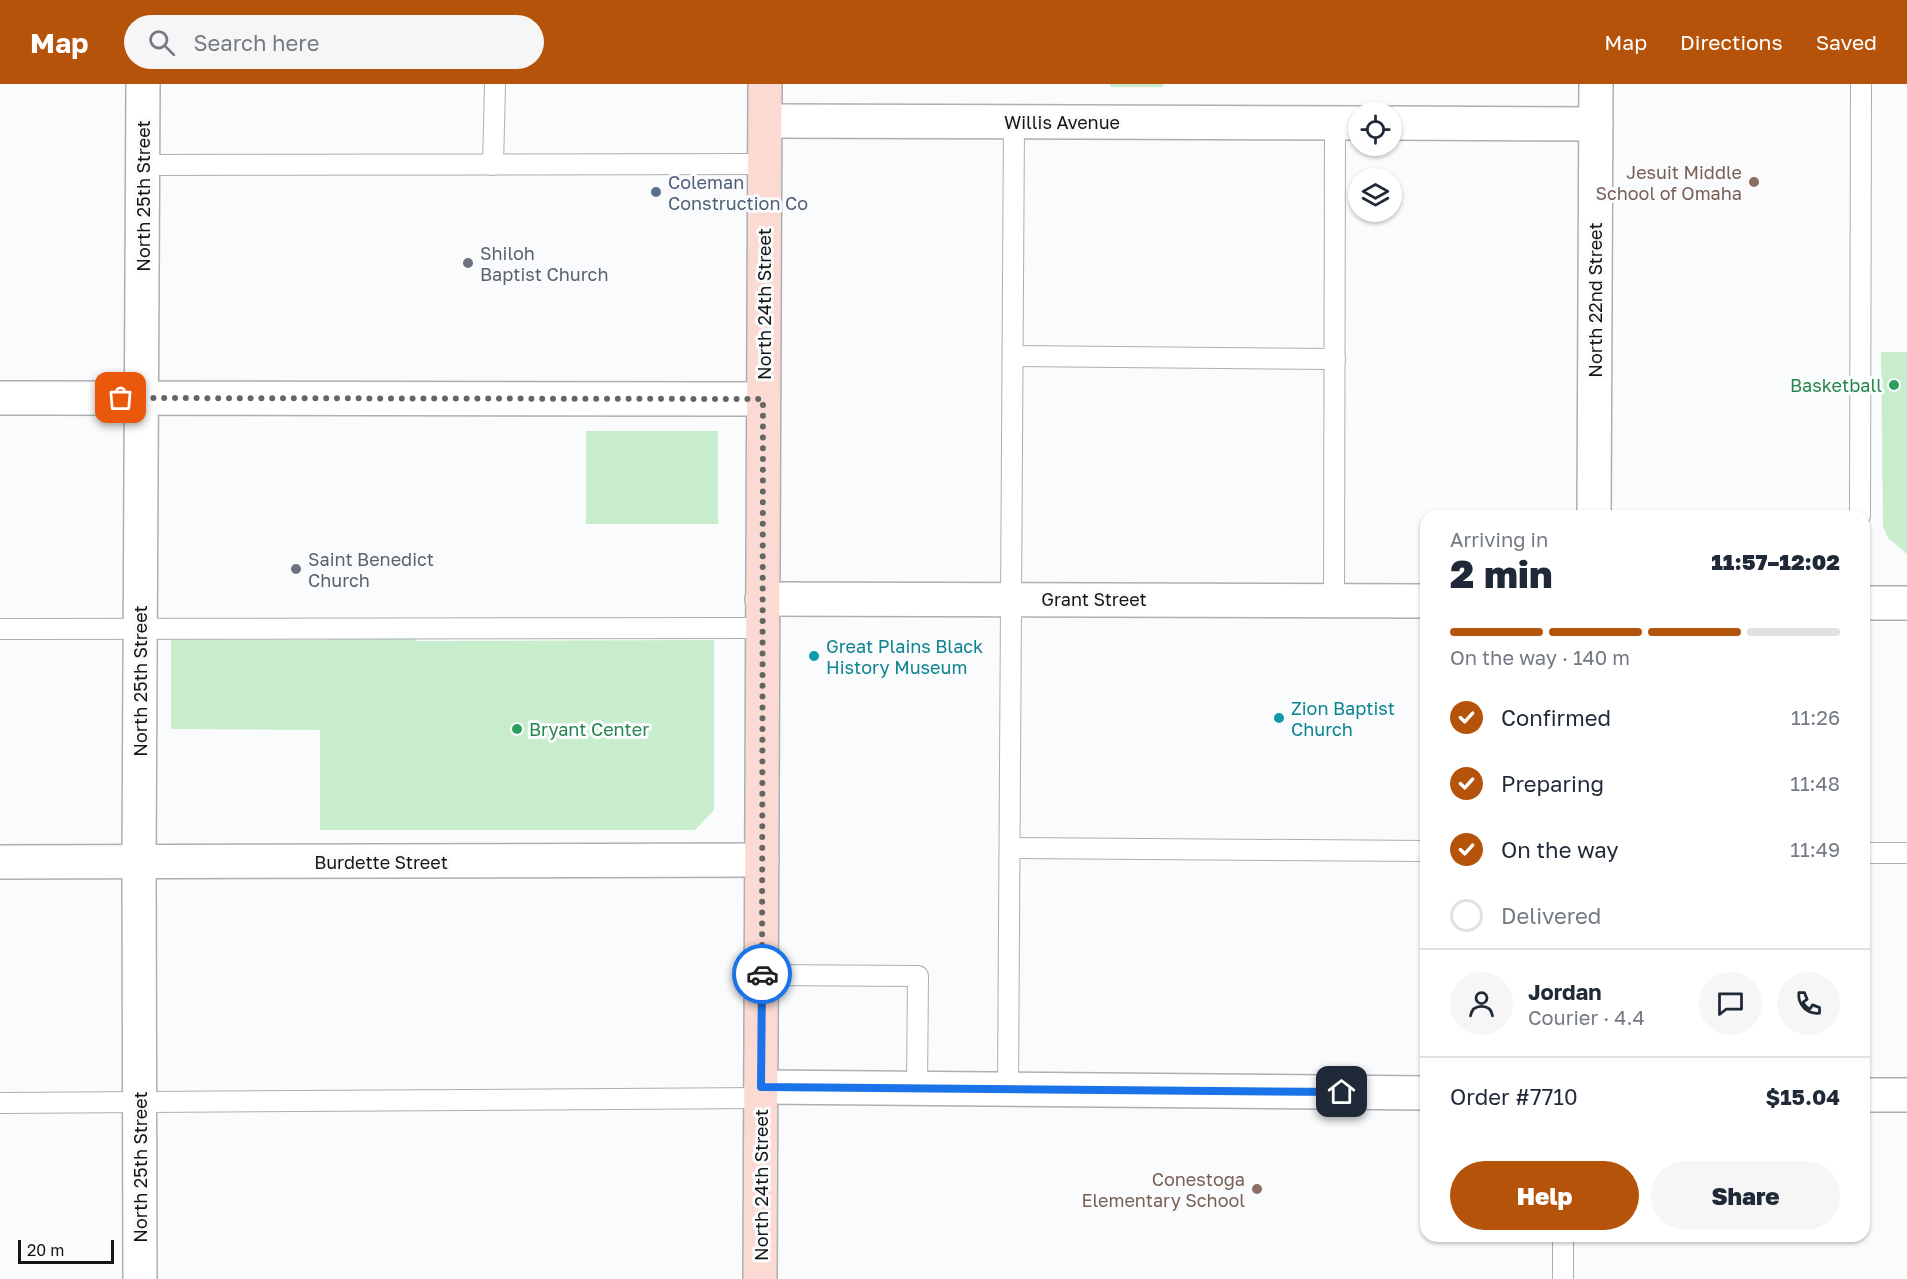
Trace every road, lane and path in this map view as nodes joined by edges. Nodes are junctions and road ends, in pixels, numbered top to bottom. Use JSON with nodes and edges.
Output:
{"nodes":[{"id":1,"x":143,"y":84,"type":"edge"},
{"id":2,"x":495,"y":84,"type":"edge"},
{"id":3,"x":765,"y":84,"type":"edge"},
{"id":4,"x":1596,"y":84,"type":"edge"},
{"id":5,"x":1861,"y":84,"type":"edge"},
{"id":6,"x":765,"y":121,"type":"junction"},
{"id":7,"x":1014,"y":122,"type":"junction"},
{"id":8,"x":1347,"y":122,"type":"edge"},
{"id":9,"x":1402,"y":123,"type":"edge"},
{"id":10,"x":1596,"y":124,"type":"junction"},
{"id":11,"x":765,"y":164,"type":"junction"},
{"id":12,"x":143,"y":165,"type":"junction"},
{"id":13,"x":493,"y":165,"type":"junction"},
{"id":14,"x":1013,"y":356,"type":"junction"},
{"id":15,"x":1335,"y":359,"type":"junction"},
{"id":16,"x":0,"y":398,"type":"edge"},
{"id":17,"x":142,"y":398,"type":"junction"},
{"id":18,"x":763,"y":399,"type":"junction"},
{"id":19,"x":1594,"y":510,"type":"edge"},
{"id":20,"x":1860,"y":510,"type":"edge"},
{"id":21,"x":1011,"y":599,"type":"junction"},
{"id":22,"x":1334,"y":600,"type":"junction"},
{"id":23,"x":1420,"y":601,"type":"edge"},
{"id":24,"x":1870,"y":603,"type":"edge"},
{"id":25,"x":1907,"y":603,"type":"edge"},
{"id":26,"x":762,"y":613,"type":"junction"},
{"id":27,"x":140,"y":628,"type":"junction"},
{"id":28,"x":0,"y":629,"type":"edge"},
{"id":29,"x":1010,"y":848,"type":"junction"},
{"id":30,"x":1420,"y":851,"type":"edge"},
{"id":31,"x":1870,"y":853,"type":"edge"},
{"id":32,"x":1907,"y":853,"type":"edge"},
{"id":33,"x":762,"y":860,"type":"junction"},
{"id":34,"x":0,"y":862,"type":"edge"},
{"id":35,"x":139,"y":862,"type":"junction"},
{"id":36,"x":762,"y":975,"type":"junction"},
{"id":37,"x":918,"y":1088,"type":"junction"},
{"id":38,"x":1008,"y":1090,"type":"junction"},
{"id":39,"x":761,"y":1093,"type":"junction"},
{"id":40,"x":1420,"y":1093,"type":"edge"},
{"id":41,"x":1870,"y":1095,"type":"edge"},
{"id":42,"x":1907,"y":1095,"type":"edge"},
{"id":43,"x":140,"y":1102,"type":"junction"},
{"id":44,"x":0,"y":1103,"type":"edge"},
{"id":45,"x":1563,"y":1242,"type":"edge"},
{"id":46,"x":140,"y":1279,"type":"edge"},
{"id":47,"x":760,"y":1279,"type":"edge"},
{"id":48,"x":1563,"y":1279,"type":"edge"}],
"edges":[{"from":1,"to":12,"type":"street","name":"North 25th Street"},
{"from":2,"to":13,"type":"lane"},
{"from":3,"to":6,"type":"main road","name":"North 24th Street"},
{"from":4,"to":10,"type":"street","name":"North 22nd Street"},
{"from":5,"to":20,"type":"lane"},
{"from":6,"to":7,"type":"street","name":"Willis Avenue"},
{"from":6,"to":11,"type":"main road","name":"North 24th Street"},
{"from":7,"to":8,"type":"street","name":"Willis Avenue"},
{"from":7,"to":14,"type":"lane"},
{"from":8,"to":15,"type":"lane"},
{"from":9,"to":10,"type":"street"},
{"from":10,"to":19,"type":"street","name":"North 22nd Street"},
{"from":11,"to":13,"type":"lane"},
{"from":11,"to":18,"type":"main road","name":"North 24th Street"},
{"from":12,"to":13,"type":"lane"},
{"from":12,"to":17,"type":"street","name":"North 25th Street"},
{"from":14,"to":15,"type":"lane"},
{"from":14,"to":21,"type":"lane"},
{"from":15,"to":22,"type":"lane"},
{"from":16,"to":17,"type":"street"},
{"from":17,"to":18,"type":"street"},
{"from":17,"to":27,"type":"street","name":"North 25th Street"},
{"from":18,"to":26,"type":"main road","name":"North 24th Street"},
{"from":21,"to":22,"type":"street","name":"Grant Street"},
{"from":21,"to":26,"type":"street","name":"Grant Street"},
{"from":21,"to":29,"type":"lane"},
{"from":22,"to":23,"type":"street","name":"Grant Street"},
{"from":24,"to":25,"type":"street"},
{"from":26,"to":27,"type":"lane"},
{"from":26,"to":33,"type":"main road","name":"North 24th Street"},
{"from":27,"to":28,"type":"lane"},
{"from":27,"to":35,"type":"street","name":"North 25th Street"},
{"from":29,"to":30,"type":"lane"},
{"from":29,"to":38,"type":"lane"},
{"from":31,"to":32,"type":"lane"},
{"from":33,"to":35,"type":"street","name":"Burdette Street"},
{"from":33,"to":36,"type":"main road","name":"North 24th Street"},
{"from":34,"to":35,"type":"street","name":"Burdette Street"},
{"from":35,"to":43,"type":"street","name":"North 25th Street"},
{"from":36,"to":37,"type":"lane"},
{"from":36,"to":39,"type":"main road","name":"North 24th Street"},
{"from":37,"to":38,"type":"street"},
{"from":37,"to":39,"type":"street"},
{"from":38,"to":40,"type":"street"},
{"from":39,"to":43,"type":"lane"},
{"from":39,"to":47,"type":"main road","name":"North 24th Street"},
{"from":41,"to":42,"type":"street"},
{"from":43,"to":44,"type":"lane"},
{"from":43,"to":46,"type":"street","name":"North 25th Street"},
{"from":45,"to":48,"type":"lane"}]}
